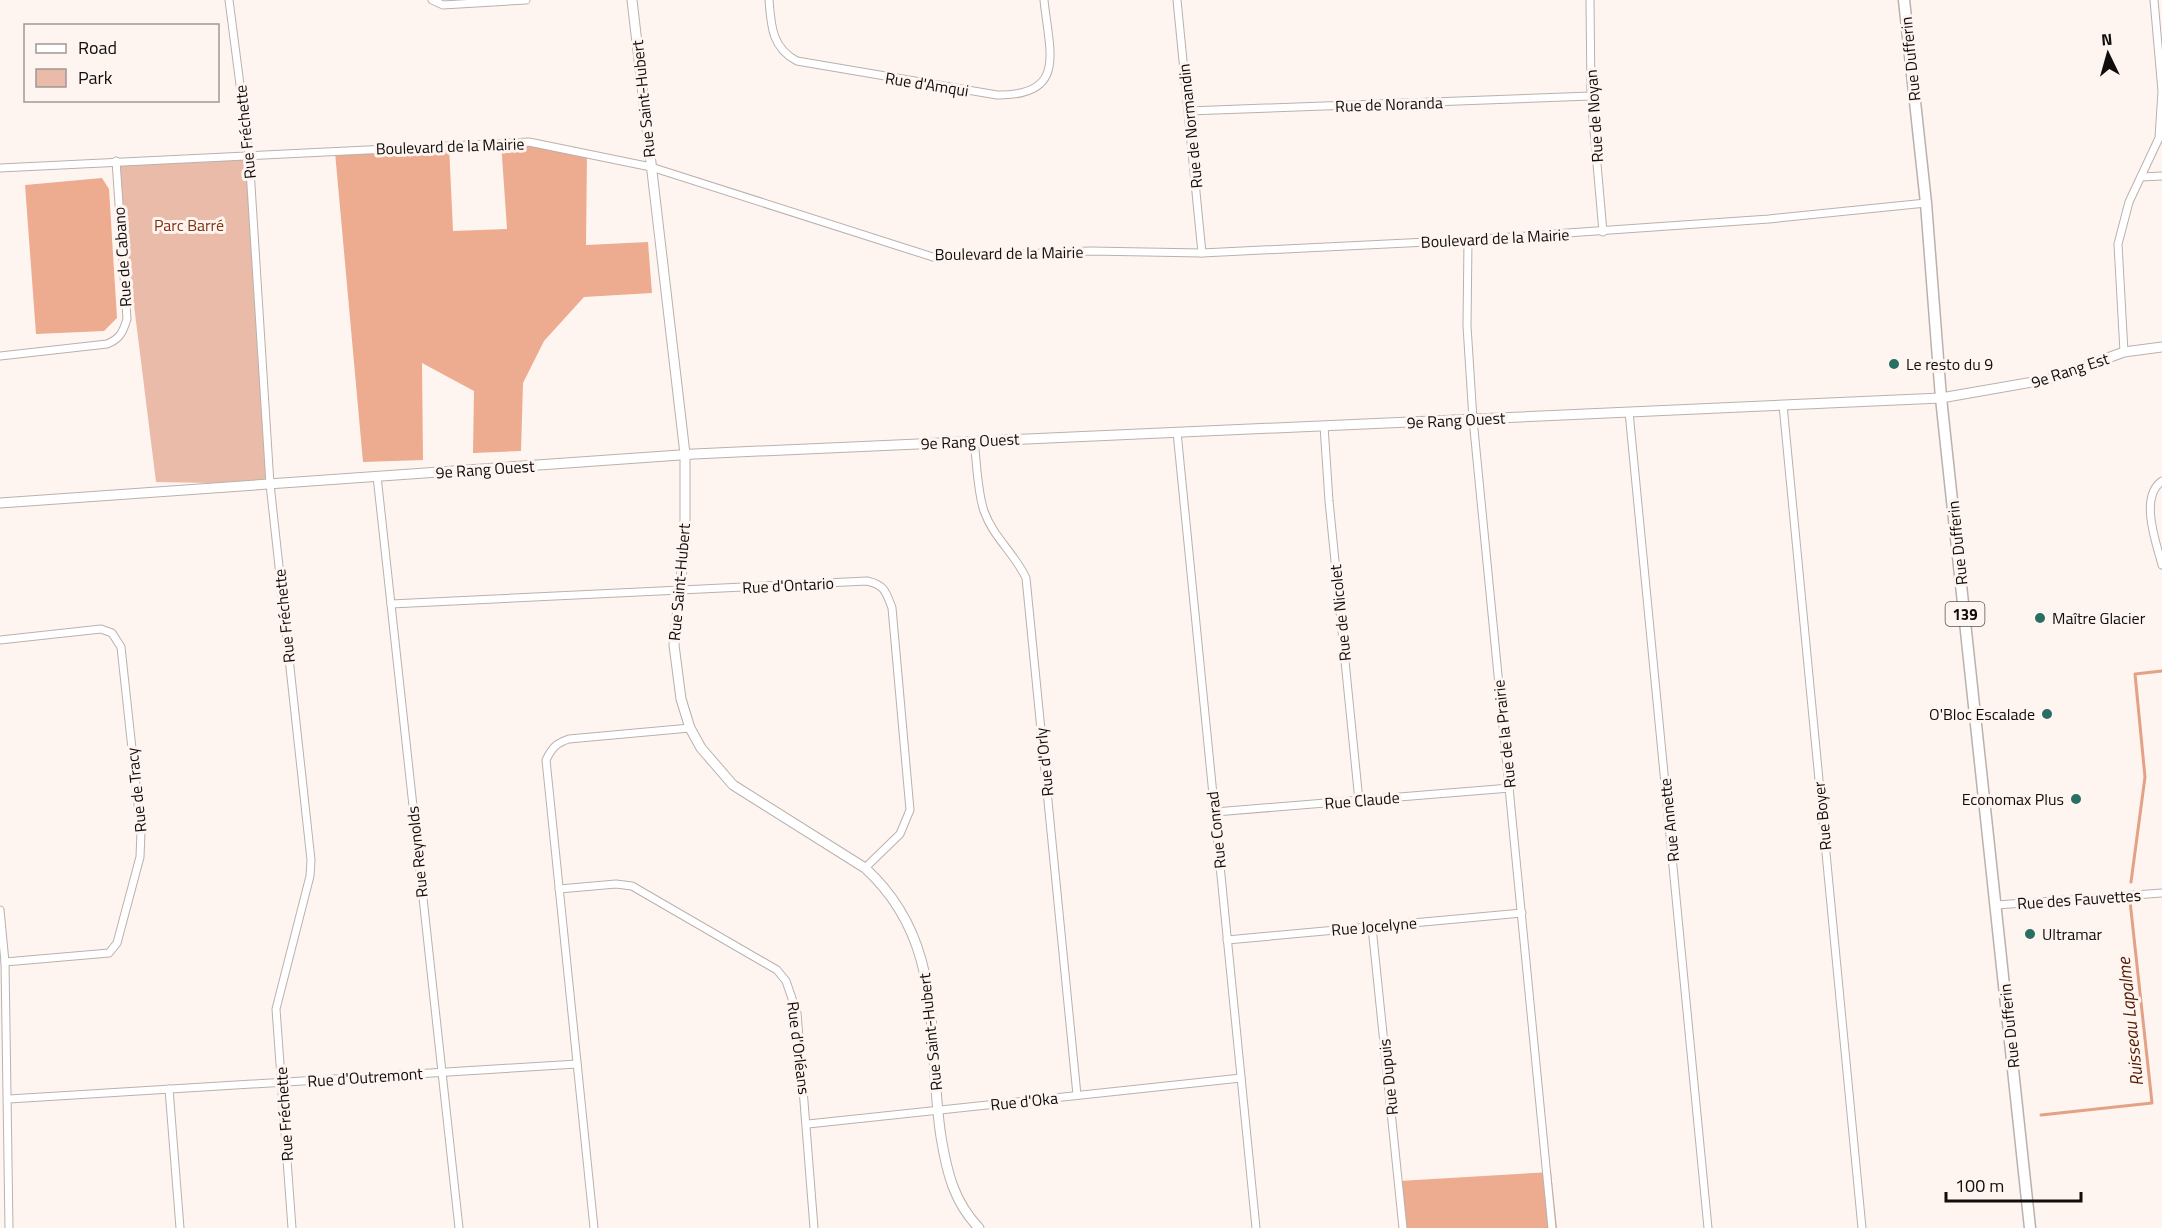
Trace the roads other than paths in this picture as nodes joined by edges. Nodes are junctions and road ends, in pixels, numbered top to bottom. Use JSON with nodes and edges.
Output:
{"nodes":[{"id":1,"x":229,"y":0,"type":"edge"},
{"id":2,"x":432,"y":0,"type":"edge"},
{"id":3,"x":526,"y":0,"type":"edge"},
{"id":4,"x":632,"y":0,"type":"edge"},
{"id":5,"x":769,"y":0,"type":"edge"},
{"id":6,"x":1044,"y":0,"type":"edge"},
{"id":7,"x":1177,"y":0,"type":"edge"},
{"id":8,"x":1590,"y":0,"type":"edge"},
{"id":9,"x":1904,"y":0,"type":"edge"},
{"id":10,"x":2154,"y":0,"type":"edge"},
{"id":11,"x":2160,"y":44,"type":"edge"},
{"id":12,"x":1591,"y":96,"type":"junction"},
{"id":13,"x":1188,"y":111,"type":"junction"},
{"id":14,"x":249,"y":154,"type":"junction"},
{"id":15,"x":116,"y":162,"type":"junction"},
{"id":16,"x":0,"y":168,"type":"edge"},
{"id":17,"x":651,"y":168,"type":"junction"},
{"id":18,"x":2162,"y":176,"type":"edge"},
{"id":19,"x":2141,"y":177,"type":"junction"},
{"id":20,"x":1926,"y":203,"type":"junction"},
{"id":21,"x":1603,"y":232,"type":"junction"},
{"id":22,"x":1468,"y":240,"type":"junction"},
{"id":23,"x":1202,"y":253,"type":"junction"},
{"id":24,"x":2162,"y":346,"type":"edge"},
{"id":25,"x":2124,"y":352,"type":"junction"},
{"id":26,"x":0,"y":356,"type":"edge"},
{"id":27,"x":1941,"y":398,"type":"junction"},
{"id":28,"x":1783,"y":405,"type":"junction"},
{"id":29,"x":1629,"y":412,"type":"junction"},
{"id":30,"x":1473,"y":419,"type":"junction"},
{"id":31,"x":1324,"y":426,"type":"junction"},
{"id":32,"x":1177,"y":432,"type":"junction"},
{"id":33,"x":974,"y":441,"type":"junction"},
{"id":34,"x":685,"y":454,"type":"junction"},
{"id":35,"x":377,"y":476,"type":"junction"},
{"id":36,"x":2162,"y":481,"type":"edge"},
{"id":37,"x":270,"y":484,"type":"junction"},
{"id":38,"x":0,"y":503,"type":"edge"},
{"id":39,"x":2162,"y":565,"type":"edge"},
{"id":40,"x":679,"y":591,"type":"junction"},
{"id":41,"x":391,"y":604,"type":"junction"},
{"id":42,"x":0,"y":640,"type":"edge"},
{"id":43,"x":690,"y":728,"type":"junction"},
{"id":44,"x":1509,"y":788,"type":"junction"},
{"id":45,"x":1359,"y":801,"type":"junction"},
{"id":46,"x":1215,"y":812,"type":"junction"},
{"id":47,"x":865,"y":868,"type":"junction"},
{"id":48,"x":559,"y":889,"type":"junction"},
{"id":49,"x":2162,"y":893,"type":"edge"},
{"id":50,"x":1997,"y":906,"type":"junction"},
{"id":51,"x":0,"y":910,"type":"edge"},
{"id":52,"x":1522,"y":913,"type":"junction"},
{"id":53,"x":1372,"y":927,"type":"junction"},
{"id":54,"x":1227,"y":940,"type":"junction"},
{"id":55,"x":5,"y":962,"type":"junction"},
{"id":56,"x":577,"y":1064,"type":"junction"},
{"id":57,"x":441,"y":1072,"type":"junction"},
{"id":58,"x":1241,"y":1078,"type":"junction"},
{"id":59,"x":282,"y":1082,"type":"junction"},
{"id":60,"x":170,"y":1089,"type":"junction"},
{"id":61,"x":1077,"y":1095,"type":"junction"},
{"id":62,"x":9,"y":1099,"type":"junction"},
{"id":63,"x":937,"y":1112,"type":"junction"},
{"id":64,"x":808,"y":1124,"type":"junction"},
{"id":65,"x":9,"y":1228,"type":"edge"},
{"id":66,"x":180,"y":1228,"type":"edge"},
{"id":67,"x":292,"y":1228,"type":"edge"},
{"id":68,"x":459,"y":1228,"type":"edge"},
{"id":69,"x":594,"y":1228,"type":"edge"},
{"id":70,"x":814,"y":1228,"type":"edge"},
{"id":71,"x":979,"y":1228,"type":"edge"},
{"id":72,"x":1256,"y":1228,"type":"edge"},
{"id":73,"x":1403,"y":1228,"type":"edge"},
{"id":74,"x":1552,"y":1228,"type":"edge"},
{"id":75,"x":1708,"y":1228,"type":"edge"},
{"id":76,"x":1862,"y":1228,"type":"edge"},
{"id":77,"x":2030,"y":1228,"type":"edge"}],
"edges":[{"from":1,"to":14,"type":"street","name":"Rue Fréchette"},
{"from":2,"to":3,"type":"street"},
{"from":4,"to":17,"type":"street","name":"Rue Saint-Hubert"},
{"from":5,"to":6,"type":"street","name":"Rue d'Amqui"},
{"from":7,"to":13,"type":"street","name":"Rue de Normandin"},
{"from":8,"to":12,"type":"street","name":"Rue de Noyan"},
{"from":9,"to":20,"type":"main road","name":"Rue Dufferin","number":"139"},
{"from":10,"to":11,"type":"street"},
{"from":11,"to":19,"type":"street"},
{"from":12,"to":13,"type":"street","name":"Rue de Noranda"},
{"from":12,"to":21,"type":"street","name":"Rue de Noyan"},
{"from":13,"to":23,"type":"street","name":"Rue de Normandin"},
{"from":14,"to":15,"type":"street","name":"Boulevard de la Mairie"},
{"from":14,"to":17,"type":"street","name":"Boulevard de la Mairie"},
{"from":14,"to":37,"type":"street","name":"Rue Fréchette"},
{"from":15,"to":16,"type":"street","name":"Boulevard de la Mairie"},
{"from":15,"to":26,"type":"street","name":"Rue de Cabano"},
{"from":17,"to":23,"type":"street","name":"Boulevard de la Mairie"},
{"from":17,"to":34,"type":"street","name":"Rue Saint-Hubert"},
{"from":18,"to":19,"type":"street"},
{"from":19,"to":25,"type":"street"},
{"from":20,"to":21,"type":"street","name":"Boulevard de la Mairie"},
{"from":20,"to":27,"type":"main road","name":"Rue Dufferin","number":"139"},
{"from":21,"to":22,"type":"street","name":"Boulevard de la Mairie"},
{"from":22,"to":23,"type":"street","name":"Boulevard de la Mairie"},
{"from":22,"to":30,"type":"street","name":"Rue de la Prairie"},
{"from":24,"to":25,"type":"street","name":"9e Rang Est"},
{"from":25,"to":27,"type":"street","name":"9e Rang Est"},
{"from":27,"to":28,"type":"street","name":"9e Rang Ouest"},
{"from":27,"to":50,"type":"main road","name":"Rue Dufferin","number":"139"},
{"from":28,"to":29,"type":"street","name":"9e Rang Ouest"},
{"from":28,"to":76,"type":"street","name":"Rue Boyer"},
{"from":29,"to":30,"type":"street","name":"9e Rang Ouest"},
{"from":29,"to":75,"type":"street","name":"Rue Annette"},
{"from":30,"to":31,"type":"street","name":"9e Rang Ouest"},
{"from":30,"to":44,"type":"street","name":"Rue de la Prairie"},
{"from":31,"to":32,"type":"street","name":"9e Rang Ouest"},
{"from":31,"to":45,"type":"street","name":"Rue de Nicolet"},
{"from":32,"to":33,"type":"street","name":"9e Rang Ouest"},
{"from":32,"to":46,"type":"street","name":"Rue Conrad"},
{"from":33,"to":34,"type":"street","name":"9e Rang Ouest"},
{"from":33,"to":61,"type":"street","name":"Rue d'Orly"},
{"from":34,"to":35,"type":"street","name":"9e Rang Ouest"},
{"from":34,"to":40,"type":"street","name":"Rue Saint-Hubert"},
{"from":35,"to":37,"type":"street","name":"9e Rang Ouest"},
{"from":35,"to":41,"type":"street","name":"Rue Reynolds"},
{"from":36,"to":39,"type":"street"},
{"from":37,"to":38,"type":"street","name":"9e Rang Ouest"},
{"from":37,"to":59,"type":"street","name":"Rue Fréchette"},
{"from":40,"to":41,"type":"street","name":"Rue d'Ontario"},
{"from":40,"to":43,"type":"street","name":"Rue Saint-Hubert"},
{"from":40,"to":47,"type":"street","name":"Rue d'Ontario"},
{"from":41,"to":57,"type":"street","name":"Rue Reynolds"},
{"from":42,"to":55,"type":"street","name":"Rue de Tracy"},
{"from":43,"to":47,"type":"street","name":"Rue Saint-Hubert"},
{"from":43,"to":48,"type":"street"},
{"from":44,"to":45,"type":"street","name":"Rue Claude"},
{"from":44,"to":52,"type":"street","name":"Rue de la Prairie"},
{"from":45,"to":46,"type":"street","name":"Rue Claude"},
{"from":46,"to":54,"type":"street","name":"Rue Conrad"},
{"from":47,"to":63,"type":"street","name":"Rue Saint-Hubert"},
{"from":48,"to":56,"type":"street"},
{"from":48,"to":64,"type":"street","name":"Rue d'Orléans"},
{"from":49,"to":50,"type":"street","name":"Rue des Fauvettes"},
{"from":50,"to":77,"type":"main road","name":"Rue Dufferin","number":"139"},
{"from":51,"to":55,"type":"street"},
{"from":52,"to":53,"type":"street","name":"Rue Jocelyne"},
{"from":52,"to":74,"type":"street","name":"Rue de la Prairie"},
{"from":53,"to":54,"type":"street","name":"Rue Jocelyne"},
{"from":53,"to":73,"type":"street","name":"Rue Dupuis"},
{"from":54,"to":58,"type":"street","name":"Rue Conrad"},
{"from":55,"to":62,"type":"street"},
{"from":56,"to":57,"type":"street","name":"Rue d'Outremont"},
{"from":56,"to":69,"type":"street"},
{"from":57,"to":59,"type":"street","name":"Rue d'Outremont"},
{"from":57,"to":68,"type":"street","name":"Rue Reynolds"},
{"from":58,"to":61,"type":"street","name":"Rue d'Oka"},
{"from":58,"to":72,"type":"street","name":"Rue Conrad"},
{"from":59,"to":60,"type":"street","name":"Rue d'Outremont"},
{"from":59,"to":67,"type":"street","name":"Rue Fréchette"},
{"from":60,"to":62,"type":"street","name":"Rue d'Outremont"},
{"from":60,"to":66,"type":"street"},
{"from":61,"to":63,"type":"street","name":"Rue d'Oka"},
{"from":62,"to":65,"type":"street"},
{"from":63,"to":64,"type":"street","name":"Rue d'Oka"},
{"from":63,"to":71,"type":"street","name":"Rue Saint-Hubert"},
{"from":64,"to":70,"type":"street","name":"Rue d'Orléans"}]}
